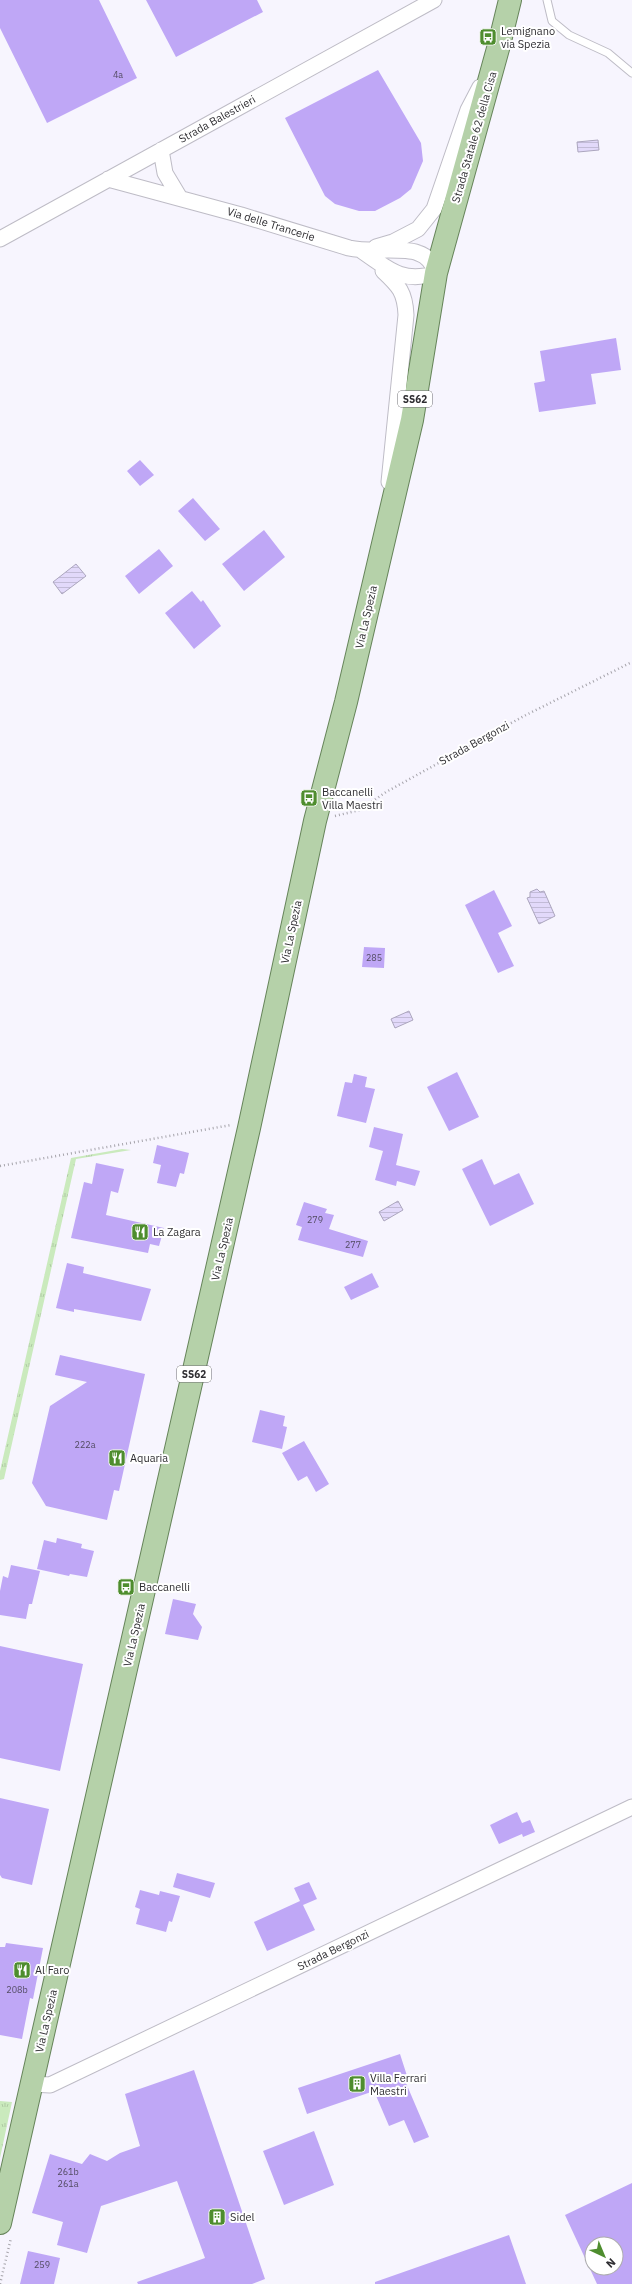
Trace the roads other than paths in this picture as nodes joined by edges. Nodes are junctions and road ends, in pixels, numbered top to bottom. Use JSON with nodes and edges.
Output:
{"nodes":[{"id":1,"x":434,"y":0,"type":"edge"},
{"id":2,"x":510,"y":0,"type":"edge"},
{"id":3,"x":547,"y":0,"type":"edge"},
{"id":4,"x":499,"y":45,"type":"junction"},
{"id":5,"x":632,"y":73,"type":"edge"},
{"id":6,"x":161,"y":150,"type":"junction"},
{"id":7,"x":108,"y":179,"type":"junction"},
{"id":8,"x":180,"y":198,"type":"junction"},
{"id":9,"x":0,"y":239,"type":"edge"},
{"id":10,"x":362,"y":251,"type":"junction"},
{"id":11,"x":436,"y":273,"type":"junction"},
{"id":12,"x":388,"y":524,"type":"junction"},
{"id":13,"x":632,"y":1807,"type":"edge"},
{"id":14,"x":32,"y":2084,"type":"junction"},
{"id":15,"x":0,"y":2223,"type":"edge"}],
"edges":[{"from":1,"to":6,"type":"street","name":"Strada Balestrieri"},
{"from":2,"to":4,"type":"main road","name":"Strada Statale 62 della Cisa","number":"SS62"},
{"from":3,"to":5,"type":"lane"},
{"from":4,"to":10,"type":"street"},
{"from":4,"to":11,"type":"main road","name":"Strada Statale 62 della Cisa","number":"SS62"},
{"from":6,"to":7,"type":"street","name":"Strada Balestrieri"},
{"from":6,"to":8,"type":"street"},
{"from":7,"to":8,"type":"street","name":"Via delle Trancerie"},
{"from":7,"to":9,"type":"street","name":"Strada Balestrieri"},
{"from":8,"to":10,"type":"street","name":"Via delle Trancerie"},
{"from":10,"to":11,"type":"street"},
{"from":10,"to":11,"type":"street"},
{"from":10,"to":12,"type":"street"},
{"from":11,"to":12,"type":"main road","name":"Via La Spezia","number":"SS62"},
{"from":12,"to":14,"type":"main road","name":"Via La Spezia","number":"SS62"},
{"from":13,"to":14,"type":"street","name":"Strada Bergonzi"},
{"from":14,"to":15,"type":"main road","name":"Via La Spezia","number":"SS62"}]}
